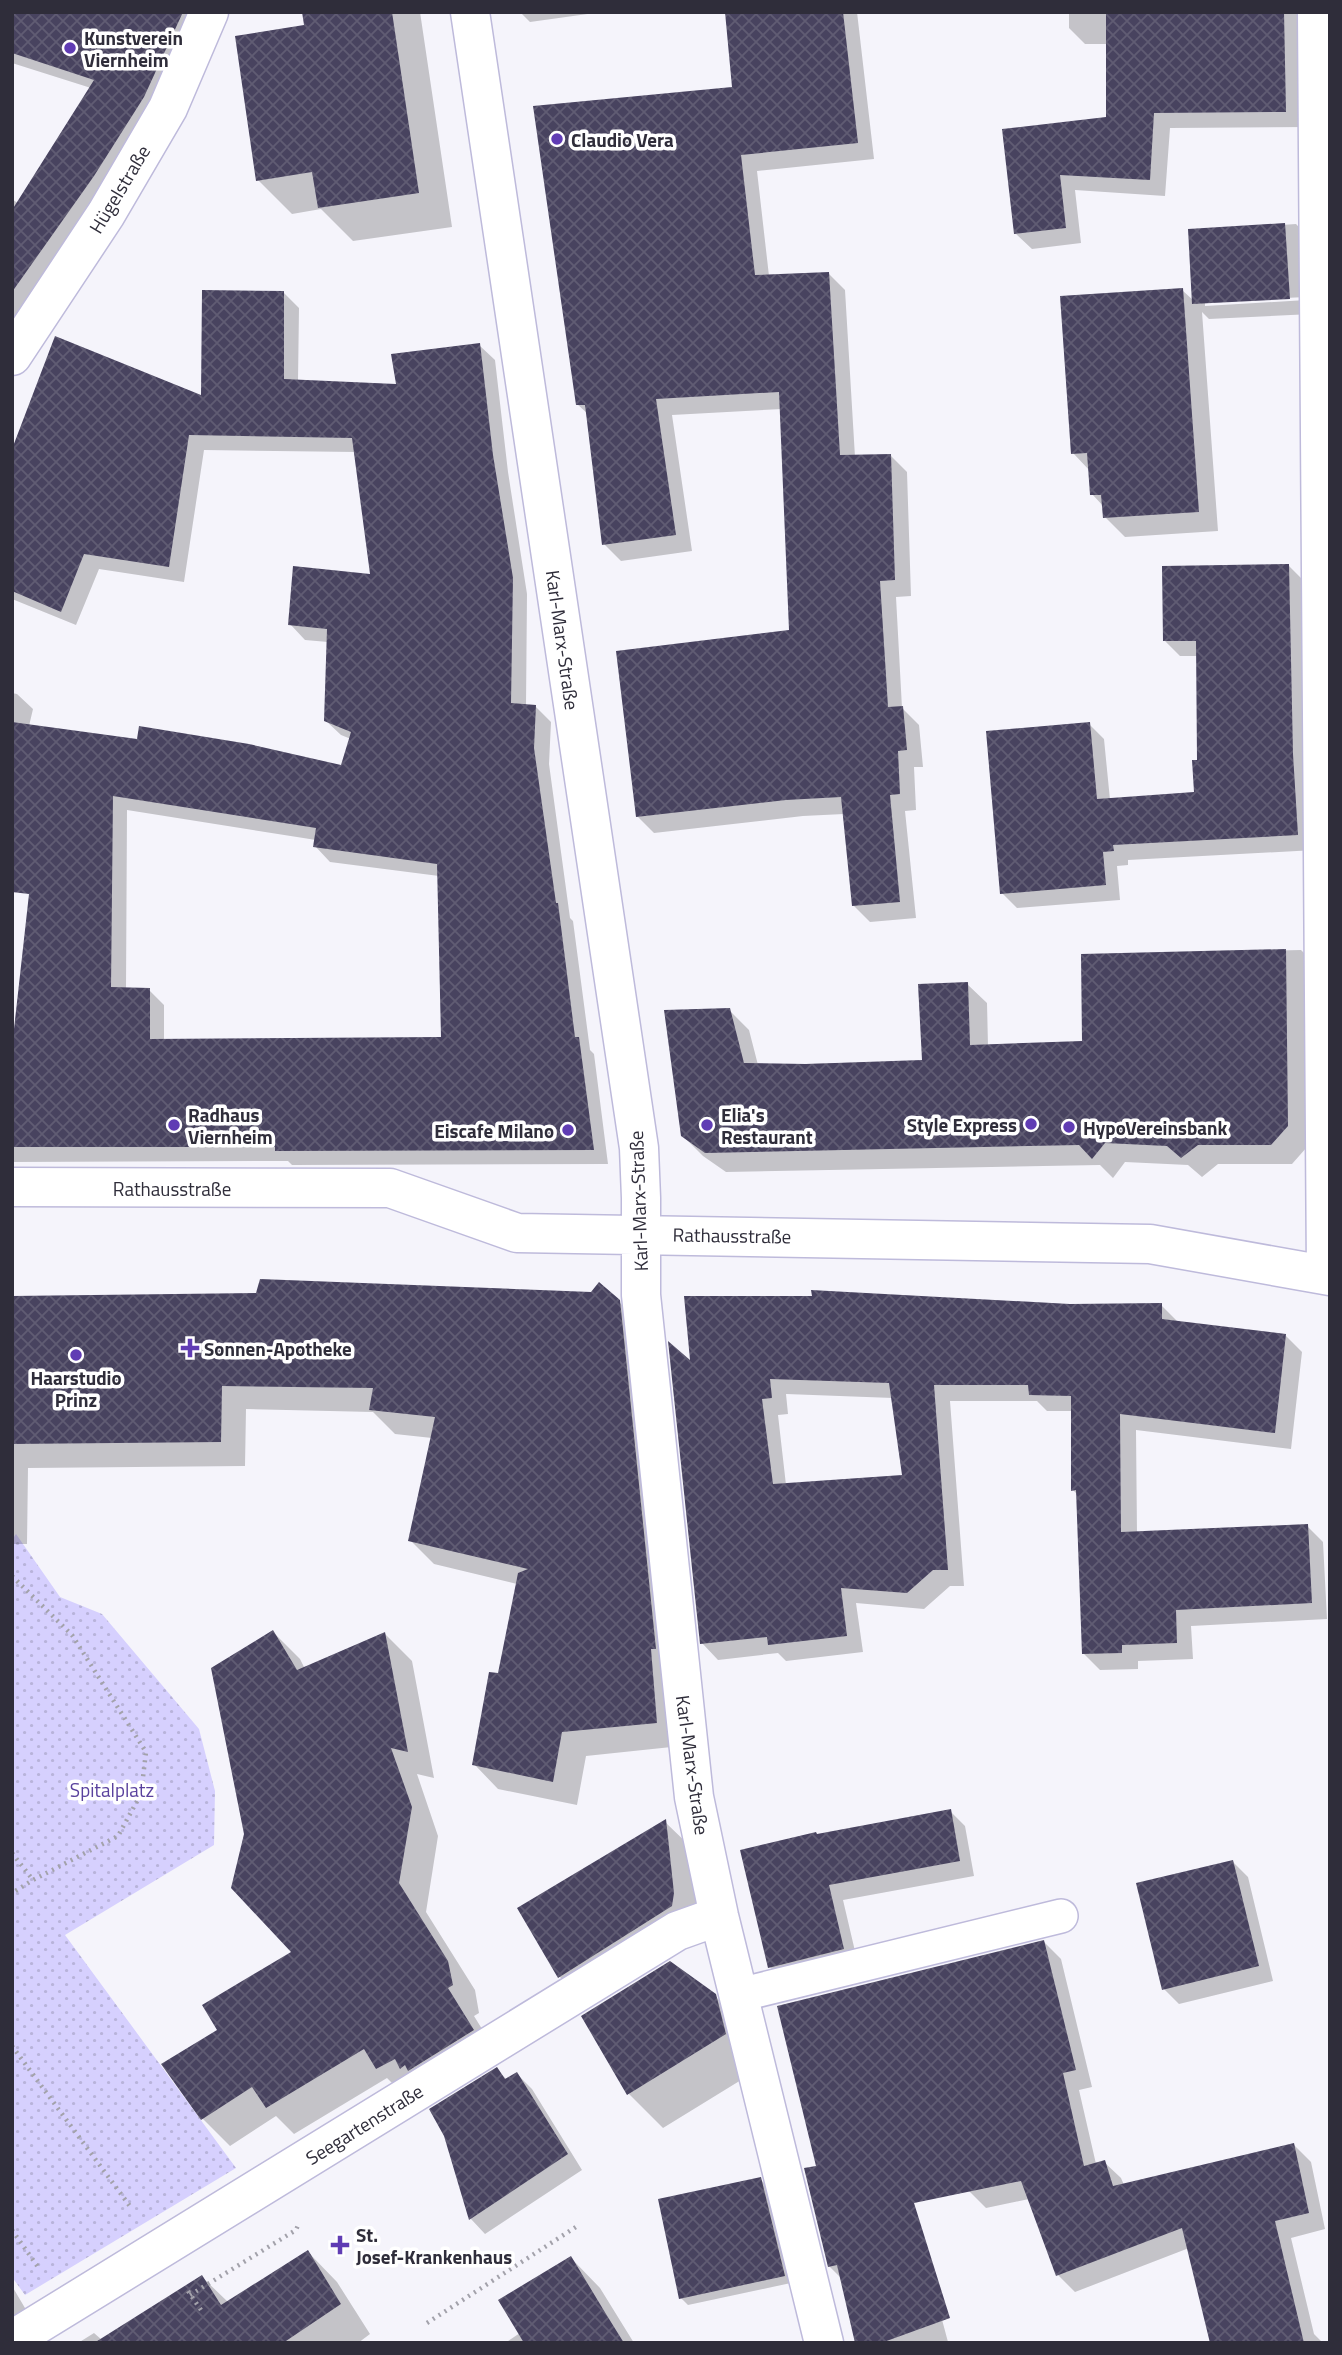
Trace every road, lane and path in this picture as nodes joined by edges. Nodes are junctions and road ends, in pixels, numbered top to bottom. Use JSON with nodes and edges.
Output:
{"nodes":[{"id":1,"x":209,"y":12,"type":"edge"},
{"id":2,"x":470,"y":12,"type":"edge"},
{"id":3,"x":1317,"y":12,"type":"edge"},
{"id":4,"x":12,"y":356,"type":"edge"},
{"id":5,"x":1327,"y":1169,"type":"edge"},
{"id":6,"x":12,"y":1187,"type":"edge"},
{"id":7,"x":641,"y":1233,"type":"junction"},
{"id":8,"x":1328,"y":1276,"type":"edge"},
{"id":9,"x":12,"y":1576,"type":"edge"},
{"id":10,"x":12,"y":1853,"type":"edge"},
{"id":11,"x":33,"y":1880,"type":"junction"},
{"id":12,"x":12,"y":1893,"type":"edge"},
{"id":13,"x":719,"y":1916,"type":"junction"},
{"id":14,"x":1061,"y":1916,"type":"dead end"},
{"id":15,"x":739,"y":1995,"type":"junction"},
{"id":16,"x":12,"y":2046,"type":"edge"},
{"id":17,"x":579,"y":2225,"type":"dead end"},
{"id":18,"x":161,"y":2249,"type":"junction"},
{"id":19,"x":190,"y":2295,"type":"dead end"},
{"id":20,"x":203,"y":2313,"type":"dead end"},
{"id":21,"x":427,"y":2323,"type":"dead end"},
{"id":22,"x":12,"y":2340,"type":"edge"},
{"id":23,"x":824,"y":2343,"type":"edge"}],
"edges":[{"from":1,"to":4,"type":"street","name":"Hügelstraße"},
{"from":2,"to":7,"type":"street","name":"Karl-Marx-Straße"},
{"from":3,"to":5,"type":"street"},
{"from":5,"to":8,"type":"street"},
{"from":6,"to":7,"type":"street","name":"Rathausstraße"},
{"from":7,"to":8,"type":"street","name":"Rathausstraße"},
{"from":7,"to":13,"type":"street","name":"Karl-Marx-Straße"},
{"from":9,"to":11,"type":"path"},
{"from":10,"to":11,"type":"path"},
{"from":11,"to":12,"type":"path"},
{"from":13,"to":15,"type":"street","name":"Karl-Marx-Straße"},
{"from":13,"to":18,"type":"street","name":"Seegartenstraße"},
{"from":14,"to":15,"type":"lane"},
{"from":15,"to":23,"type":"street","name":"Karl-Marx-Straße"},
{"from":16,"to":18,"type":"path"},
{"from":17,"to":21,"type":"path"},
{"from":18,"to":22,"type":"street","name":"Seegartenstraße"},
{"from":19,"to":20,"type":"path"}]}
